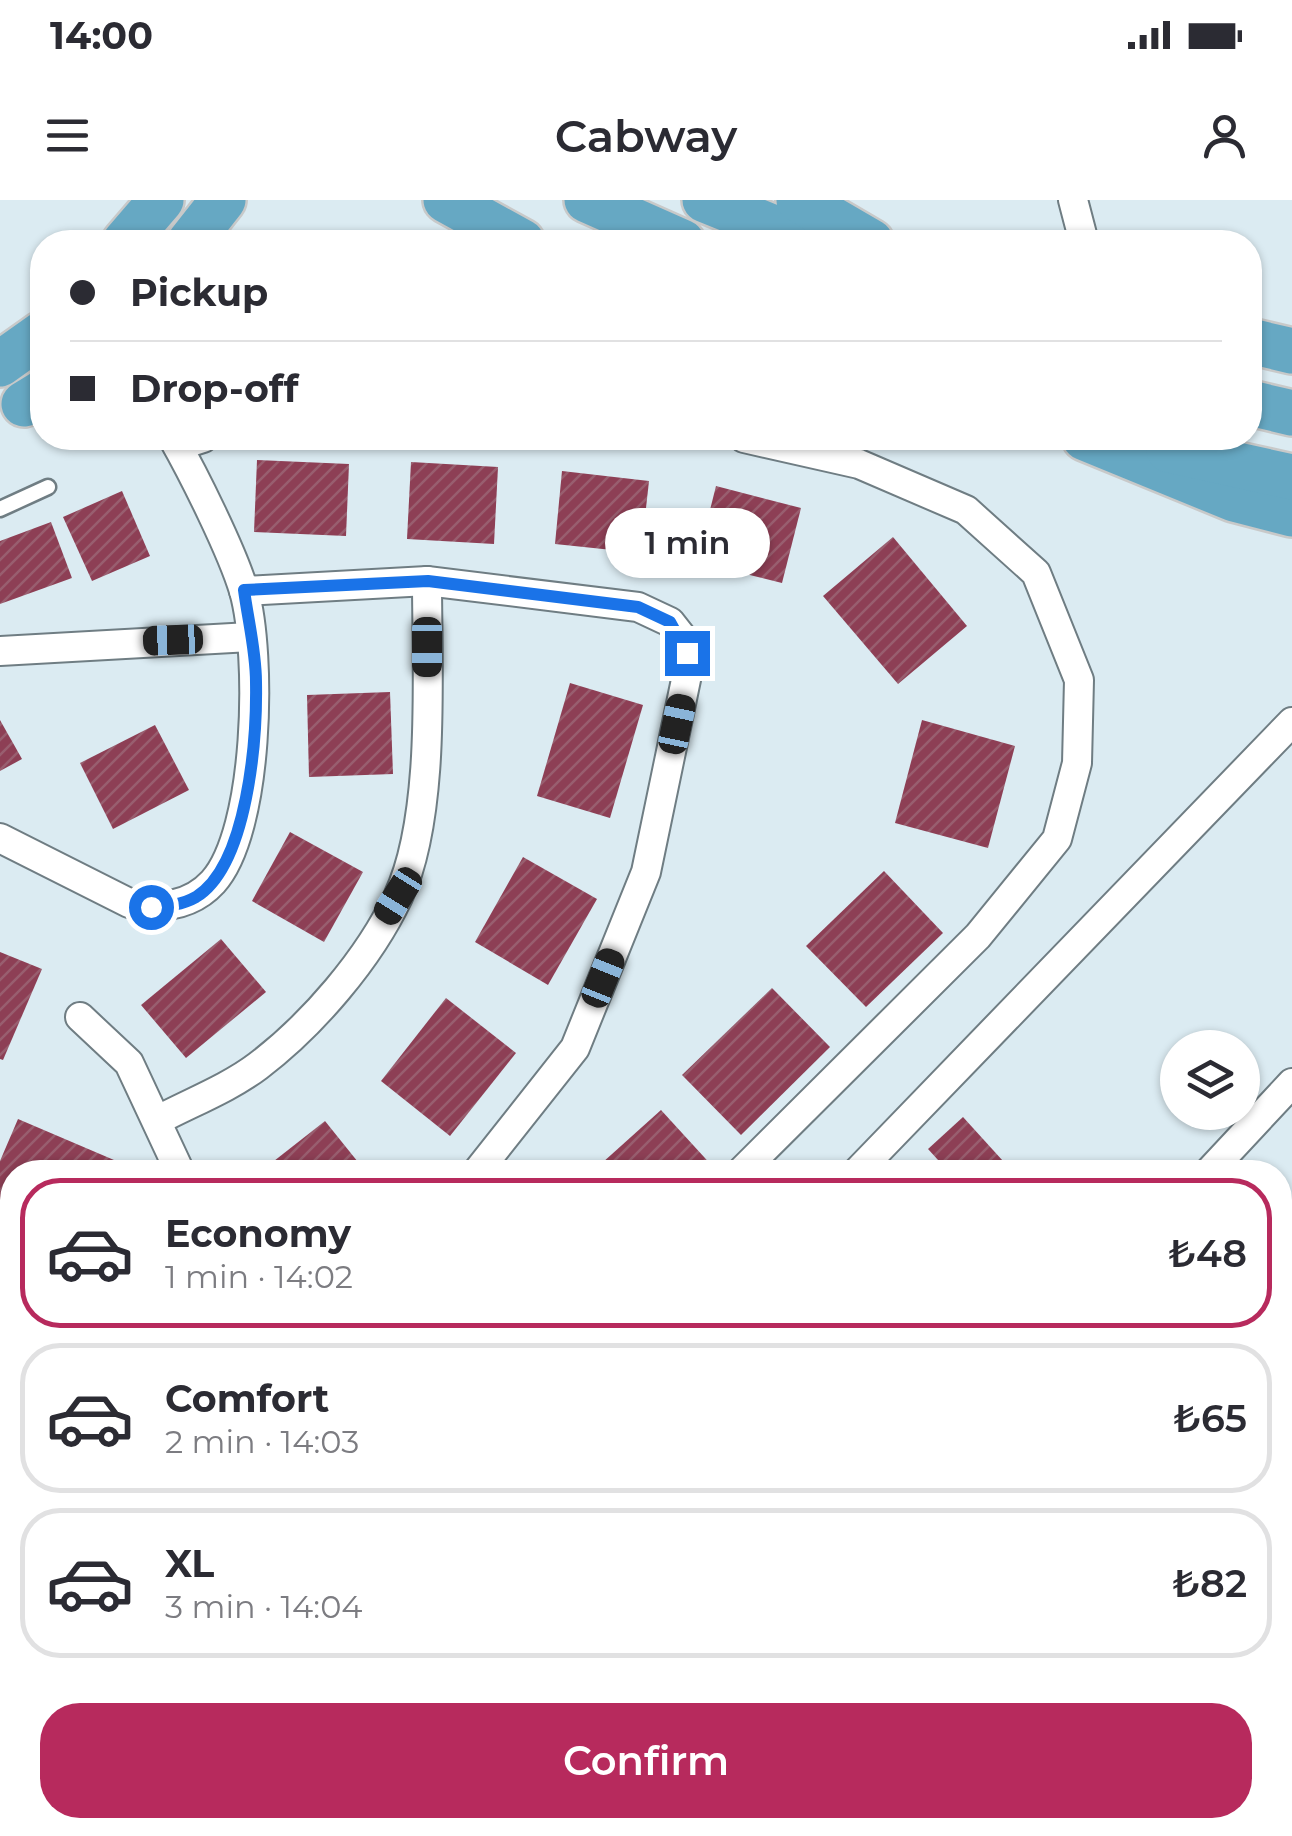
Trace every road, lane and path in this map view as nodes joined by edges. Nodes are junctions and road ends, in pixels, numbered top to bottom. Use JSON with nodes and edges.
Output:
{"nodes":[{"id":1,"x":161,"y":200,"type":"edge"},
{"id":2,"x":223,"y":200,"type":"edge"},
{"id":3,"x":446,"y":200,"type":"edge"},
{"id":4,"x":587,"y":200,"type":"edge"},
{"id":5,"x":705,"y":200,"type":"edge"},
{"id":6,"x":799,"y":200,"type":"edge"},
{"id":7,"x":1073,"y":200,"type":"edge"},
{"id":8,"x":135,"y":230,"type":"edge"},
{"id":9,"x":199,"y":230,"type":"edge"},
{"id":10,"x":500,"y":230,"type":"edge"},
{"id":11,"x":655,"y":230,"type":"edge"},
{"id":12,"x":779,"y":230,"type":"edge"},
{"id":13,"x":850,"y":230,"type":"edge"},
{"id":14,"x":1081,"y":230,"type":"edge"},
{"id":15,"x":30,"y":343,"type":"edge"},
{"id":16,"x":1262,"y":344,"type":"edge"},
{"id":17,"x":1292,"y":351,"type":"edge"},
{"id":18,"x":0,"y":364,"type":"edge"},
{"id":19,"x":1262,"y":406,"type":"edge"},
{"id":20,"x":1292,"y":413,"type":"edge"},
{"id":21,"x":189,"y":450,"type":"edge"},
{"id":22,"x":797,"y":450,"type":"edge"},
{"id":23,"x":1114,"y":450,"type":"edge"},
{"id":24,"x":1169,"y":450,"type":"edge"},
{"id":25,"x":1292,"y":477,"type":"edge"},
{"id":26,"x":48,"y":487,"type":"dead end"},
{"id":27,"x":0,"y":510,"type":"edge"},
{"id":28,"x":1292,"y":514,"type":"edge"},
{"id":29,"x":428,"y":581,"type":"junction"},
{"id":30,"x":244,"y":590,"type":"junction"},
{"id":31,"x":250,"y":637,"type":"junction"},
{"id":32,"x":0,"y":651,"type":"edge"},
{"id":33,"x":1292,"y":724,"type":"edge"},
{"id":34,"x":0,"y":838,"type":"edge"},
{"id":35,"x":80,"y":1017,"type":"dead end"},
{"id":36,"x":1292,"y":1084,"type":"edge"},
{"id":37,"x":158,"y":1120,"type":"junction"},
{"id":38,"x":175,"y":1160,"type":"edge"},
{"id":39,"x":486,"y":1160,"type":"edge"},
{"id":40,"x":753,"y":1160,"type":"edge"},
{"id":41,"x":869,"y":1160,"type":"edge"},
{"id":42,"x":1220,"y":1160,"type":"edge"}],
"edges":[{"from":1,"to":8,"type":"highway"},
{"from":2,"to":9,"type":"highway"},
{"from":3,"to":10,"type":"highway"},
{"from":4,"to":11,"type":"highway"},
{"from":5,"to":12,"type":"highway"},
{"from":6,"to":13,"type":"highway"},
{"from":7,"to":14,"type":"street"},
{"from":15,"to":18,"type":"highway"},
{"from":16,"to":17,"type":"highway"},
{"from":19,"to":20,"type":"highway"},
{"from":21,"to":30,"type":"street"},
{"from":22,"to":40,"type":"street"},
{"from":23,"to":28,"type":"highway"},
{"from":24,"to":25,"type":"highway"},
{"from":26,"to":27,"type":"lane"},
{"from":29,"to":30,"type":"street"},
{"from":29,"to":37,"type":"street"},
{"from":29,"to":39,"type":"street"},
{"from":30,"to":31,"type":"street"},
{"from":31,"to":32,"type":"street"},
{"from":31,"to":34,"type":"street"},
{"from":33,"to":41,"type":"street"},
{"from":35,"to":37,"type":"street"},
{"from":36,"to":42,"type":"street"},
{"from":37,"to":38,"type":"street"}]}
